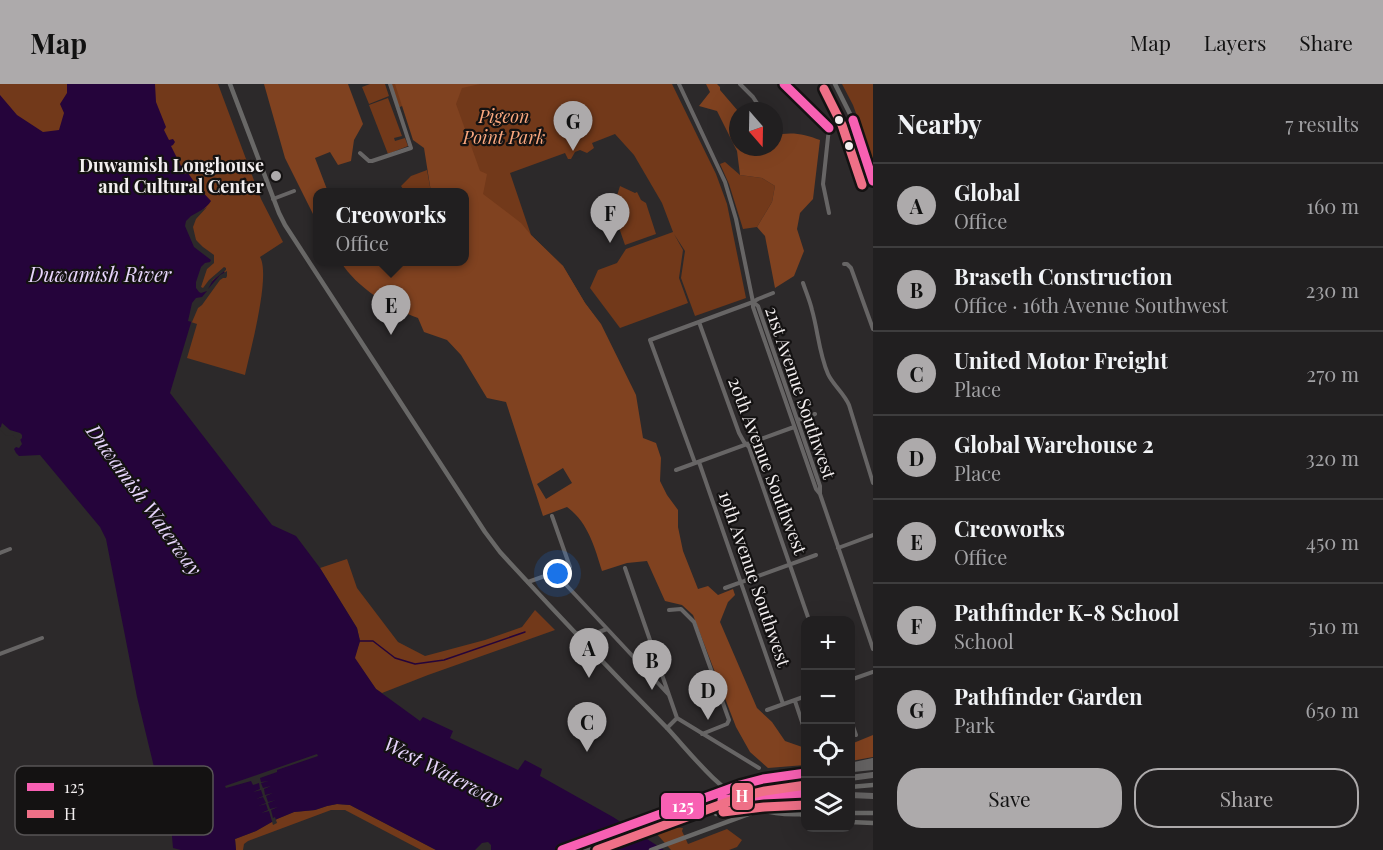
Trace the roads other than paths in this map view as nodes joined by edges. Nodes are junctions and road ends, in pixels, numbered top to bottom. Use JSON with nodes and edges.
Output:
{"nodes":[{"id":1,"x":230,"y":84,"type":"edge"},
{"id":2,"x":390,"y":84,"type":"edge"},
{"id":3,"x":679,"y":84,"type":"edge"},
{"id":4,"x":740,"y":84,"type":"edge"},
{"id":5,"x":784,"y":84,"type":"edge"},
{"id":6,"x":835,"y":84,"type":"edge"},
{"id":7,"x":756,"y":102,"type":"edge"},
{"id":8,"x":853,"y":120,"type":"junction"},
{"id":9,"x":829,"y":128,"type":"junction"},
{"id":10,"x":360,"y":153,"type":"dead end"},
{"id":11,"x":873,"y":182,"type":"edge"},
{"id":12,"x":294,"y":191,"type":"dead end"},
{"id":13,"x":273,"y":199,"type":"junction"},
{"id":14,"x":829,"y":213,"type":"dead end"},
{"id":15,"x":844,"y":264,"type":"dead end"},
{"id":16,"x":803,"y":283,"type":"dead end"},
{"id":17,"x":773,"y":293,"type":"dead end"},
{"id":18,"x":753,"y":302,"type":"junction"},
{"id":19,"x":699,"y":322,"type":"junction"},
{"id":20,"x":873,"y":329,"type":"edge"},
{"id":21,"x":815,"y":414,"type":"dead end"},
{"id":22,"x":798,"y":420,"type":"junction"},
{"id":23,"x":794,"y":427,"type":"junction"},
{"id":24,"x":746,"y":445,"type":"junction"},
{"id":25,"x":697,"y":462,"type":"junction"},
{"id":26,"x":676,"y":470,"type":"dead end"},
{"id":27,"x":873,"y":483,"type":"edge"},
{"id":28,"x":820,"y":494,"type":"junction"},
{"id":29,"x":552,"y":516,"type":"dead end"},
{"id":30,"x":873,"y":535,"type":"edge"},
{"id":31,"x":838,"y":548,"type":"junction"},
{"id":32,"x":10,"y":549,"type":"dead end"},
{"id":33,"x":0,"y":553,"type":"edge"},
{"id":34,"x":816,"y":555,"type":"dead end"},
{"id":35,"x":790,"y":564,"type":"junction"},
{"id":36,"x":625,"y":568,"type":"dead end"},
{"id":37,"x":555,"y":573,"type":"junction"},
{"id":38,"x":528,"y":582,"type":"junction"},
{"id":39,"x":741,"y":582,"type":"junction"},
{"id":40,"x":725,"y":588,"type":"dead end"},
{"id":41,"x":669,"y":610,"type":"dead end"},
{"id":42,"x":807,"y":616,"type":"edge"},
{"id":43,"x":607,"y":629,"type":"junction"},
{"id":44,"x":42,"y":638,"type":"dead end"},
{"id":45,"x":580,"y":639,"type":"junction"},
{"id":46,"x":873,"y":649,"type":"edge"},
{"id":47,"x":0,"y":654,"type":"edge"},
{"id":48,"x":873,"y":672,"type":"edge"},
{"id":49,"x":855,"y":678,"type":"edge"},
{"id":50,"x":669,"y":695,"type":"junction"},
{"id":51,"x":801,"y":698,"type":"edge"},
{"id":52,"x":795,"y":700,"type":"junction"},
{"id":53,"x":783,"y":704,"type":"junction"},
{"id":54,"x":767,"y":710,"type":"dead end"},
{"id":55,"x":677,"y":718,"type":"junction"},
{"id":56,"x":803,"y":724,"type":"edge"},
{"id":57,"x":852,"y":724,"type":"edge"},
{"id":58,"x":667,"y":728,"type":"junction"},
{"id":59,"x":702,"y":734,"type":"junction"},
{"id":60,"x":856,"y":735,"type":"dead end"},
{"id":61,"x":873,"y":761,"type":"edge"},
{"id":62,"x":855,"y":766,"type":"edge"},
{"id":63,"x":855,"y":767,"type":"edge"},
{"id":64,"x":873,"y":767,"type":"edge"},
{"id":65,"x":759,"y":768,"type":"dead end"},
{"id":66,"x":801,"y":775,"type":"edge"},
{"id":67,"x":873,"y":776,"type":"edge"},
{"id":68,"x":855,"y":778,"type":"edge"},
{"id":69,"x":801,"y":783,"type":"edge"},
{"id":70,"x":873,"y":785,"type":"edge"},
{"id":71,"x":855,"y":787,"type":"edge"},
{"id":72,"x":801,"y":794,"type":"edge"},
{"id":73,"x":801,"y":795,"type":"edge"},
{"id":74,"x":855,"y":795,"type":"edge"},
{"id":75,"x":873,"y":796,"type":"edge"},
{"id":76,"x":789,"y":799,"type":"junction"},
{"id":77,"x":721,"y":800,"type":"junction"},
{"id":78,"x":741,"y":800,"type":"junction"},
{"id":79,"x":855,"y":813,"type":"edge"},
{"id":80,"x":873,"y":813,"type":"edge"},
{"id":81,"x":717,"y":814,"type":"dead end"},
{"id":82,"x":801,"y":814,"type":"edge"},
{"id":83,"x":801,"y":816,"type":"edge"},
{"id":84,"x":855,"y":822,"type":"edge"},
{"id":85,"x":873,"y":823,"type":"edge"},
{"id":86,"x":562,"y":850,"type":"edge"},
{"id":87,"x":585,"y":850,"type":"edge"},
{"id":88,"x":651,"y":850,"type":"edge"}],
"edges":[{"from":1,"to":13,"type":"main road"},
{"from":2,"to":10,"type":"street"},
{"from":3,"to":18,"type":"street","name":"21st Avenue Southwest"},
{"from":4,"to":7,"type":"street"},
{"from":5,"to":9,"type":"main road"},
{"from":6,"to":8,"type":"main road"},
{"from":8,"to":9,"type":"main road"},
{"from":8,"to":11,"type":"main road"},
{"from":9,"to":14,"type":"street"},
{"from":12,"to":13,"type":"street"},
{"from":13,"to":38,"type":"main road"},
{"from":15,"to":20,"type":"street"},
{"from":16,"to":27,"type":"street"},
{"from":17,"to":18,"type":"street"},
{"from":18,"to":19,"type":"street"},
{"from":18,"to":22,"type":"street","name":"21st Avenue Southwest"},
{"from":18,"to":23,"type":"street","name":"21st Avenue Southwest"},
{"from":19,"to":24,"type":"street","name":"20th Avenue Southwest"},
{"from":19,"to":25,"type":"street","name":"19th Avenue Southwest"},
{"from":21,"to":22,"type":"street"},
{"from":22,"to":28,"type":"street","name":"21st Avenue Southwest"},
{"from":23,"to":24,"type":"street"},
{"from":23,"to":28,"type":"street","name":"21st Avenue Southwest"},
{"from":24,"to":25,"type":"street"},
{"from":24,"to":35,"type":"street","name":"20th Avenue Southwest"},
{"from":25,"to":26,"type":"street"},
{"from":25,"to":39,"type":"street","name":"19th Avenue Southwest"},
{"from":28,"to":31,"type":"street","name":"21st Avenue Southwest"},
{"from":29,"to":37,"type":"street"},
{"from":30,"to":31,"type":"street"},
{"from":31,"to":46,"type":"street","name":"21st Avenue Southwest"},
{"from":32,"to":33,"type":"street"},
{"from":34,"to":35,"type":"street"},
{"from":35,"to":39,"type":"street"},
{"from":35,"to":42,"type":"street","name":"20th Avenue Southwest"},
{"from":36,"to":50,"type":"street"},
{"from":37,"to":38,"type":"street"},
{"from":37,"to":43,"type":"street"},
{"from":38,"to":45,"type":"main road"},
{"from":39,"to":40,"type":"street"},
{"from":39,"to":53,"type":"street","name":"19th Avenue Southwest"},
{"from":41,"to":59,"type":"street"},
{"from":43,"to":45,"type":"street"},
{"from":43,"to":50,"type":"street"},
{"from":44,"to":47,"type":"street"},
{"from":45,"to":58,"type":"main road"},
{"from":48,"to":49,"type":"street"},
{"from":50,"to":55,"type":"street"},
{"from":51,"to":52,"type":"street"},
{"from":52,"to":53,"type":"street"},
{"from":52,"to":56,"type":"street"},
{"from":53,"to":54,"type":"street"},
{"from":55,"to":58,"type":"street"},
{"from":55,"to":59,"type":"street"},
{"from":57,"to":60,"type":"street"},
{"from":58,"to":78,"type":"main road"},
{"from":59,"to":65,"type":"street"},
{"from":61,"to":62,"type":"highway"},
{"from":63,"to":64,"type":"highway"},
{"from":66,"to":86,"type":"highway"},
{"from":67,"to":68,"type":"highway"},
{"from":69,"to":77,"type":"highway"},
{"from":70,"to":71,"type":"main road"},
{"from":72,"to":77,"type":"highway"},
{"from":73,"to":76,"type":"main road"},
{"from":74,"to":75,"type":"highway"},
{"from":76,"to":82,"type":"main road"},
{"from":76,"to":88,"type":"main road"},
{"from":77,"to":87,"type":"highway"},
{"from":78,"to":81,"type":"main road"},
{"from":78,"to":83,"type":"main road"},
{"from":79,"to":80,"type":"main road"},
{"from":84,"to":85,"type":"main road"}]}
